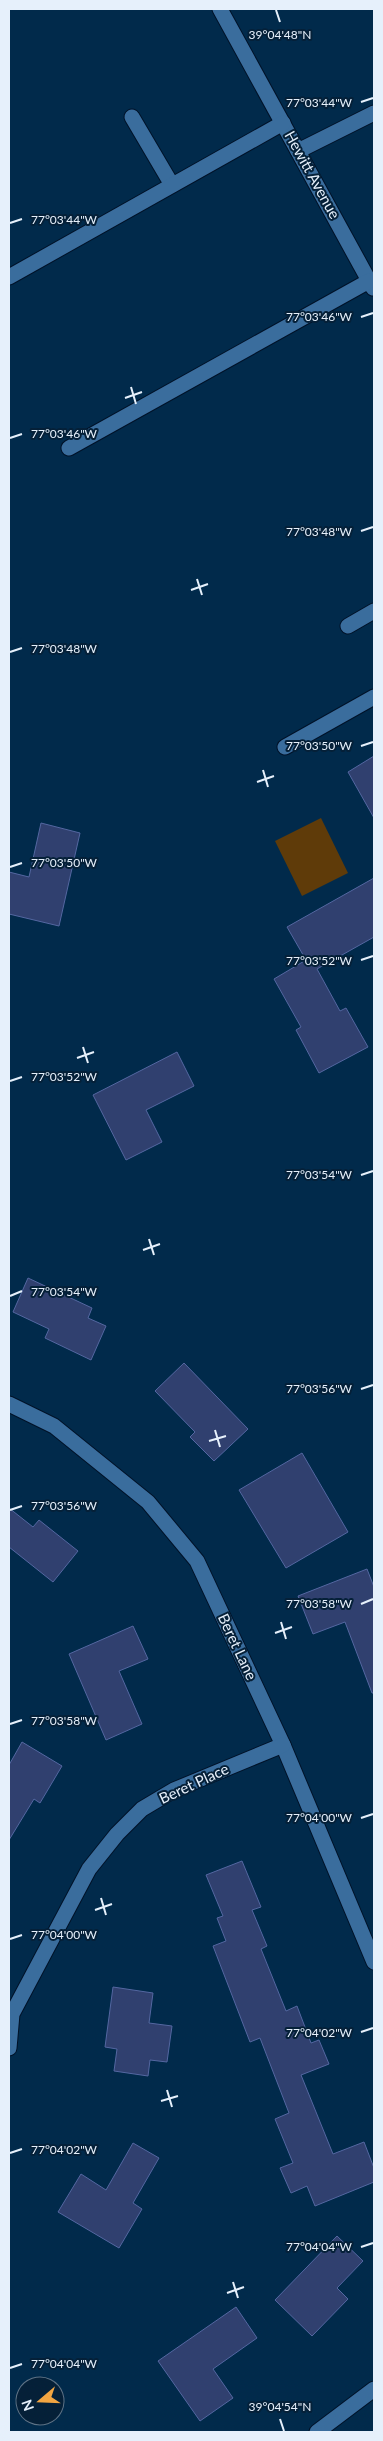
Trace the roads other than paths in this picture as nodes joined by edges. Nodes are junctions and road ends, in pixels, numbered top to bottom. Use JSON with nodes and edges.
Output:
{"nodes":[{"id":1,"x":220,"y":9,"type":"edge"},
{"id":2,"x":374,"y":113,"type":"edge"},
{"id":3,"x":132,"y":117,"type":"dead end"},
{"id":4,"x":283,"y":123,"type":"junction"},
{"id":5,"x":298,"y":151,"type":"junction"},
{"id":6,"x":172,"y":185,"type":"junction"},
{"id":7,"x":9,"y":277,"type":"edge"},
{"id":8,"x":372,"y":285,"type":"edge"},
{"id":9,"x":69,"y":448,"type":"dead end"},
{"id":10,"x":374,"y":611,"type":"edge"},
{"id":11,"x":348,"y":626,"type":"dead end"},
{"id":12,"x":374,"y":697,"type":"edge"},
{"id":13,"x":284,"y":747,"type":"dead end"},
{"id":14,"x":9,"y":1404,"type":"edge"},
{"id":15,"x":283,"y":1745,"type":"junction"},
{"id":16,"x":374,"y":1962,"type":"edge"},
{"id":17,"x":9,"y":2048,"type":"edge"},
{"id":18,"x":374,"y":2389,"type":"edge"},
{"id":19,"x":317,"y":2432,"type":"edge"}],
"edges":[{"from":1,"to":4,"type":"street","name":"Hewitt Avenue"},
{"from":2,"to":5,"type":"street"},
{"from":3,"to":6,"type":"street"},
{"from":4,"to":5,"type":"street","name":"Hewitt Avenue"},
{"from":4,"to":6,"type":"street"},
{"from":5,"to":8,"type":"street","name":"Hewitt Avenue"},
{"from":6,"to":7,"type":"street"},
{"from":8,"to":9,"type":"street"},
{"from":10,"to":11,"type":"street"},
{"from":12,"to":13,"type":"street"},
{"from":14,"to":15,"type":"street","name":"Beret Lane"},
{"from":15,"to":16,"type":"street","name":"Beret Lane"},
{"from":15,"to":17,"type":"street","name":"Beret Place"},
{"from":18,"to":19,"type":"street"}]}
